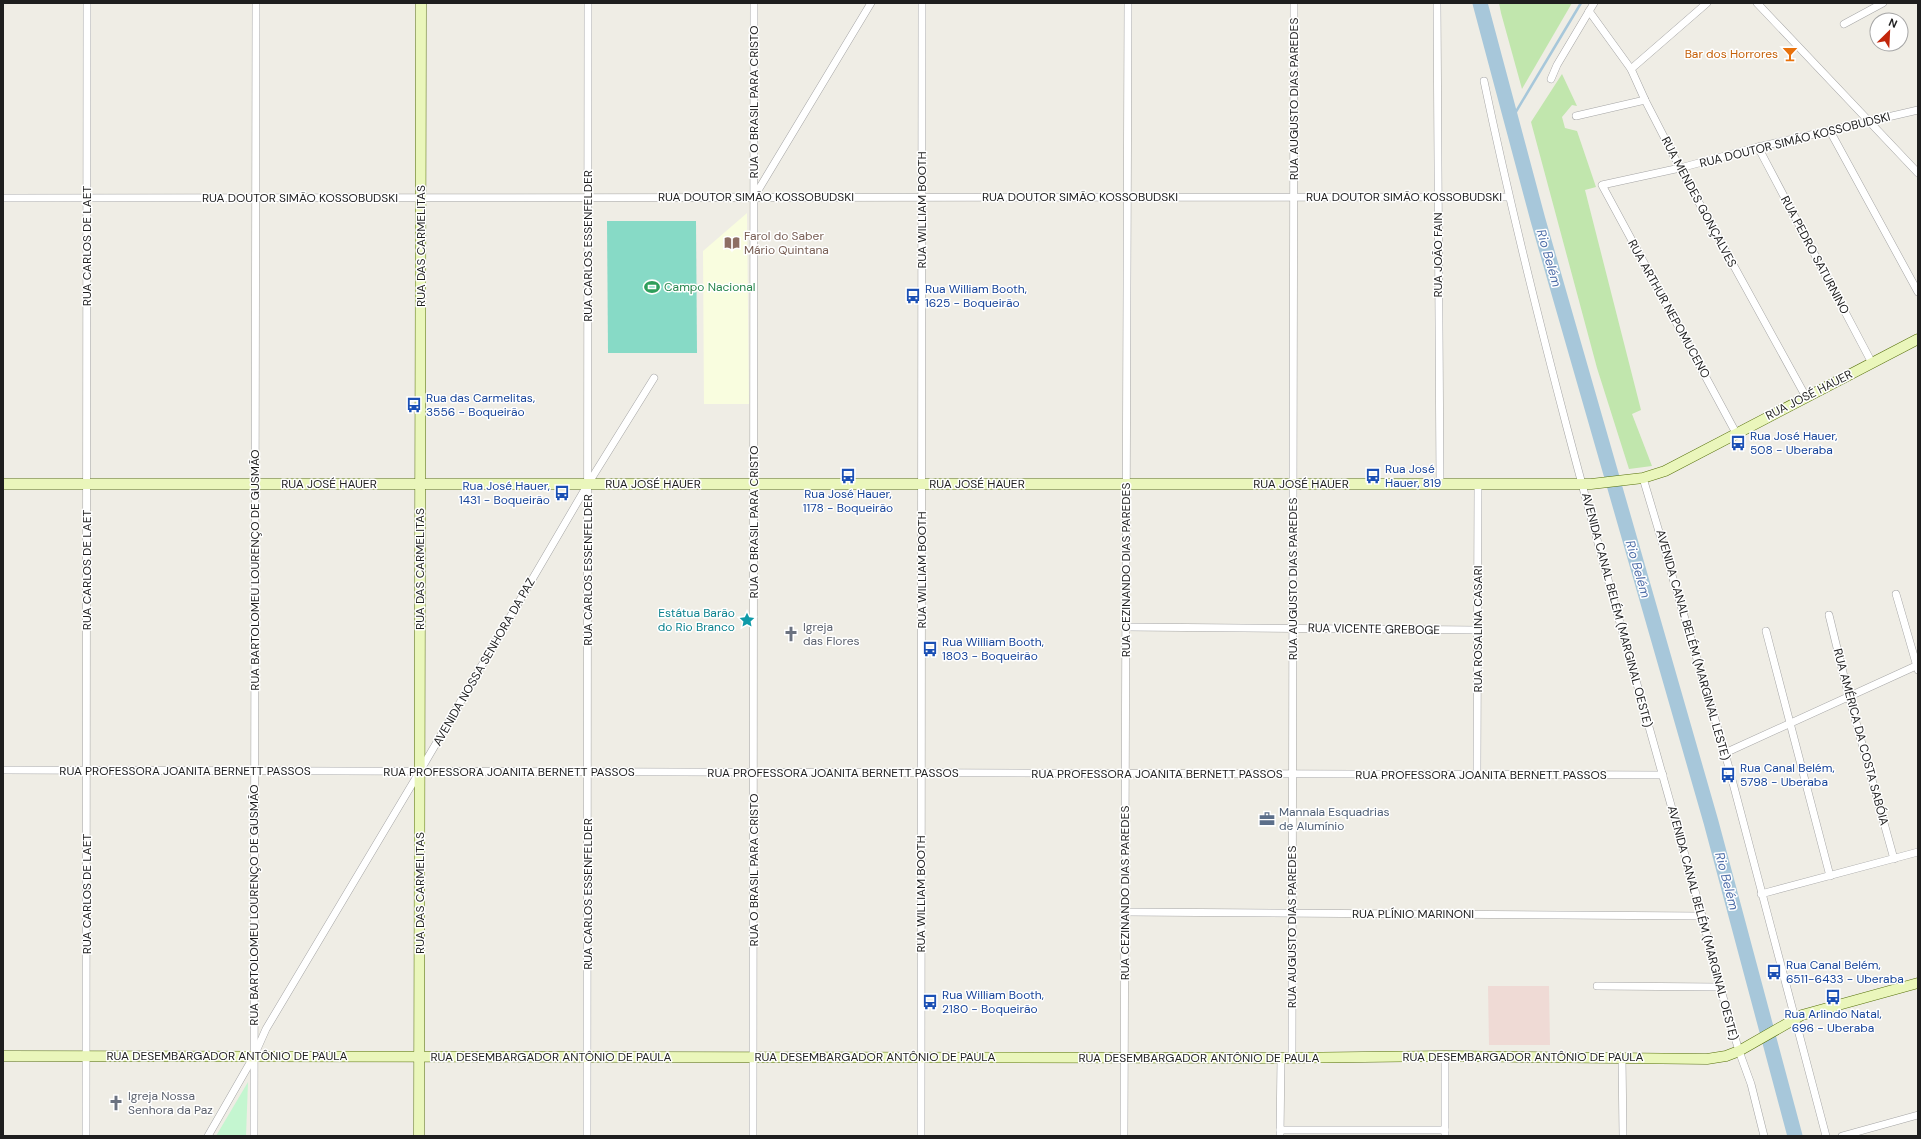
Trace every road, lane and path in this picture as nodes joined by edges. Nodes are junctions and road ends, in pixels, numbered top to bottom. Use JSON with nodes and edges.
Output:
{"nodes":[{"id":1,"x":87,"y":3,"type":"edge"},
{"id":2,"x":256,"y":3,"type":"edge"},
{"id":3,"x":422,"y":3,"type":"edge"},
{"id":4,"x":588,"y":3,"type":"edge"},
{"id":5,"x":754,"y":3,"type":"edge"},
{"id":6,"x":871,"y":3,"type":"edge"},
{"id":7,"x":922,"y":3,"type":"edge"},
{"id":8,"x":1128,"y":3,"type":"edge"},
{"id":9,"x":1294,"y":3,"type":"edge"},
{"id":10,"x":1437,"y":3,"type":"edge"},
{"id":11,"x":1594,"y":3,"type":"edge"},
{"id":12,"x":1707,"y":3,"type":"edge"},
{"id":13,"x":1757,"y":3,"type":"edge"},
{"id":14,"x":1883,"y":3,"type":"edge"},
{"id":15,"x":1589,"y":11,"type":"junction"},
{"id":16,"x":1844,"y":24,"type":"dead end"},
{"id":17,"x":1631,"y":69,"type":"junction"},
{"id":18,"x":1551,"y":79,"type":"dead end"},
{"id":19,"x":1484,"y":81,"type":"dead end"},
{"id":20,"x":1645,"y":100,"type":"junction"},
{"id":21,"x":1918,"y":110,"type":"edge"},
{"id":22,"x":1576,"y":116,"type":"dead end"},
{"id":23,"x":1869,"y":122,"type":"junction"},
{"id":24,"x":1830,"y":130,"type":"junction"},
{"id":25,"x":1758,"y":147,"type":"junction"},
{"id":26,"x":1680,"y":168,"type":"junction"},
{"id":27,"x":1918,"y":173,"type":"edge"},
{"id":28,"x":1602,"y":185,"type":"joint"},
{"id":29,"x":588,"y":197,"type":"junction"},
{"id":30,"x":754,"y":197,"type":"junction"},
{"id":31,"x":922,"y":197,"type":"junction"},
{"id":32,"x":1127,"y":197,"type":"junction"},
{"id":33,"x":1293,"y":197,"type":"junction"},
{"id":34,"x":1438,"y":197,"type":"junction"},
{"id":35,"x":1508,"y":197,"type":"junction"},
{"id":36,"x":3,"y":198,"type":"edge"},
{"id":37,"x":87,"y":198,"type":"junction"},
{"id":38,"x":256,"y":198,"type":"junction"},
{"id":39,"x":421,"y":198,"type":"junction"},
{"id":40,"x":1918,"y":292,"type":"edge"},
{"id":41,"x":1918,"y":339,"type":"edge"},
{"id":42,"x":1872,"y":363,"type":"junction"},
{"id":43,"x":654,"y":378,"type":"dead end"},
{"id":44,"x":1806,"y":397,"type":"junction"},
{"id":45,"x":1736,"y":433,"type":"junction"},
{"id":46,"x":1640,"y":479,"type":"junction"},
{"id":47,"x":3,"y":484,"type":"edge"},
{"id":48,"x":87,"y":484,"type":"junction"},
{"id":49,"x":255,"y":484,"type":"junction"},
{"id":50,"x":421,"y":484,"type":"junction"},
{"id":51,"x":588,"y":484,"type":"junction"},
{"id":52,"x":754,"y":484,"type":"junction"},
{"id":53,"x":922,"y":484,"type":"junction"},
{"id":54,"x":1126,"y":484,"type":"junction"},
{"id":55,"x":1293,"y":484,"type":"junction"},
{"id":56,"x":1440,"y":484,"type":"junction"},
{"id":57,"x":1478,"y":484,"type":"junction"},
{"id":58,"x":1586,"y":484,"type":"junction"},
{"id":59,"x":1896,"y":594,"type":"dead end"},
{"id":60,"x":1829,"y":615,"type":"dead end"},
{"id":61,"x":1126,"y":627,"type":"junction"},
{"id":62,"x":1292,"y":628,"type":"junction"},
{"id":63,"x":1478,"y":630,"type":"junction"},
{"id":64,"x":1766,"y":631,"type":"dead end"},
{"id":65,"x":1918,"y":667,"type":"edge"},
{"id":66,"x":1849,"y":697,"type":"junction"},
{"id":67,"x":1790,"y":724,"type":"junction"},
{"id":68,"x":1725,"y":753,"type":"junction"},
{"id":69,"x":3,"y":770,"type":"edge"},
{"id":70,"x":87,"y":770,"type":"junction"},
{"id":71,"x":255,"y":771,"type":"junction"},
{"id":72,"x":420,"y":771,"type":"junction"},
{"id":73,"x":588,"y":772,"type":"junction"},
{"id":74,"x":754,"y":772,"type":"junction"},
{"id":75,"x":922,"y":773,"type":"junction"},
{"id":76,"x":1126,"y":774,"type":"junction"},
{"id":77,"x":1292,"y":774,"type":"junction"},
{"id":78,"x":1477,"y":775,"type":"junction"},
{"id":79,"x":1663,"y":775,"type":"junction"},
{"id":80,"x":1918,"y":852,"type":"edge"},
{"id":81,"x":1894,"y":859,"type":"junction"},
{"id":82,"x":1830,"y":876,"type":"junction"},
{"id":83,"x":1761,"y":894,"type":"junction"},
{"id":84,"x":1125,"y":912,"type":"junction"},
{"id":85,"x":1292,"y":913,"type":"junction"},
{"id":86,"x":1702,"y":916,"type":"junction"},
{"id":87,"x":1918,"y":983,"type":"edge"},
{"id":88,"x":1597,"y":986,"type":"dead end"},
{"id":89,"x":1720,"y":987,"type":"junction"},
{"id":90,"x":1792,"y":1020,"type":"junction"},
{"id":91,"x":1742,"y":1049,"type":"junction"},
{"id":92,"x":3,"y":1056,"type":"edge"},
{"id":93,"x":86,"y":1056,"type":"junction"},
{"id":94,"x":254,"y":1056,"type":"junction"},
{"id":95,"x":1445,"y":1056,"type":"junction"},
{"id":96,"x":420,"y":1057,"type":"junction"},
{"id":97,"x":588,"y":1057,"type":"junction"},
{"id":98,"x":754,"y":1057,"type":"junction"},
{"id":99,"x":921,"y":1057,"type":"junction"},
{"id":100,"x":1622,"y":1057,"type":"junction"},
{"id":101,"x":1124,"y":1058,"type":"junction"},
{"id":102,"x":1281,"y":1058,"type":"junction"},
{"id":103,"x":1292,"y":1058,"type":"junction"},
{"id":104,"x":1918,"y":1115,"type":"edge"},
{"id":105,"x":1280,"y":1133,"type":"edge"},
{"id":106,"x":1445,"y":1133,"type":"edge"},
{"id":107,"x":86,"y":1136,"type":"edge"},
{"id":108,"x":208,"y":1136,"type":"edge"},
{"id":109,"x":254,"y":1136,"type":"edge"},
{"id":110,"x":419,"y":1136,"type":"edge"},
{"id":111,"x":587,"y":1136,"type":"edge"},
{"id":112,"x":753,"y":1136,"type":"edge"},
{"id":113,"x":921,"y":1136,"type":"edge"},
{"id":114,"x":1124,"y":1136,"type":"edge"},
{"id":115,"x":1623,"y":1136,"type":"edge"},
{"id":116,"x":1764,"y":1136,"type":"edge"},
{"id":117,"x":1826,"y":1136,"type":"edge"},
{"id":118,"x":1842,"y":1136,"type":"edge"}],
"edges":[{"from":1,"to":37,"type":"street","name":"RUA CARLOS DE LAET"},
{"from":2,"to":38,"type":"street","name":"RUA BARTOLOMEU LOURENÇO DE GUSMÃO"},
{"from":3,"to":39,"type":"main road","name":"RUA DAS CARMELITAS"},
{"from":4,"to":29,"type":"street","name":"RUA CARLOS ESSENFELDER"},
{"from":5,"to":30,"type":"street","name":"RUA O BRASIL PARA CRISTO"},
{"from":6,"to":30,"type":"street"},
{"from":7,"to":31,"type":"street","name":"RUA WILLIAM BOOTH"},
{"from":8,"to":32,"type":"street","name":"RUA CEZINANDO DIAS PAREDES"},
{"from":9,"to":33,"type":"street","name":"RUA AUGUSTO DIAS PAREDES"},
{"from":10,"to":34,"type":"street","name":"RUA JOÃO FAIN"},
{"from":11,"to":15,"type":"street"},
{"from":12,"to":17,"type":"street"},
{"from":13,"to":23,"type":"street"},
{"from":14,"to":16,"type":"street"},
{"from":15,"to":17,"type":"street","name":"RUA MENDES GONÇALVES"},
{"from":15,"to":18,"type":"street"},
{"from":17,"to":20,"type":"street","name":"RUA MENDES GONÇALVES"},
{"from":19,"to":35,"type":"street","name":"AVENIDA CANAL BELÉM (MARGINAL OESTE)"},
{"from":20,"to":22,"type":"street"},
{"from":20,"to":26,"type":"street","name":"RUA MENDES GONÇALVES"},
{"from":21,"to":23,"type":"street","name":"RUA DOUTOR SIMÃO KOSSOBUDSKI"},
{"from":23,"to":24,"type":"street","name":"RUA DOUTOR SIMÃO KOSSOBUDSKI"},
{"from":23,"to":27,"type":"street"},
{"from":24,"to":25,"type":"street","name":"RUA DOUTOR SIMÃO KOSSOBUDSKI"},
{"from":24,"to":40,"type":"street"},
{"from":25,"to":26,"type":"street","name":"RUA DOUTOR SIMÃO KOSSOBUDSKI"},
{"from":25,"to":42,"type":"street","name":"RUA PEDRO SATURNINO"},
{"from":26,"to":28,"type":"street","name":"RUA DOUTOR SIMÃO KOSSOBUDSKI"},
{"from":26,"to":44,"type":"street","name":"RUA MENDES GONÇALVES"},
{"from":28,"to":45,"type":"street","name":"RUA ARTHUR NEPOMUCENO"},
{"from":29,"to":30,"type":"street","name":"RUA DOUTOR SIMÃO KOSSOBUDSKI"},
{"from":29,"to":39,"type":"street","name":"RUA DOUTOR SIMÃO KOSSOBUDSKI"},
{"from":29,"to":51,"type":"street","name":"RUA CARLOS ESSENFELDER"},
{"from":30,"to":31,"type":"street","name":"RUA DOUTOR SIMÃO KOSSOBUDSKI"},
{"from":30,"to":52,"type":"street","name":"RUA O BRASIL PARA CRISTO"},
{"from":31,"to":32,"type":"street","name":"RUA DOUTOR SIMÃO KOSSOBUDSKI"},
{"from":31,"to":53,"type":"street","name":"RUA WILLIAM BOOTH"},
{"from":32,"to":33,"type":"street","name":"RUA DOUTOR SIMÃO KOSSOBUDSKI"},
{"from":32,"to":54,"type":"street","name":"RUA CEZINANDO DIAS PAREDES"},
{"from":33,"to":34,"type":"street","name":"RUA DOUTOR SIMÃO KOSSOBUDSKI"},
{"from":33,"to":55,"type":"street","name":"RUA AUGUSTO DIAS PAREDES"},
{"from":34,"to":35,"type":"street","name":"RUA DOUTOR SIMÃO KOSSOBUDSKI"},
{"from":34,"to":56,"type":"street","name":"RUA JOÃO FAIN"},
{"from":35,"to":58,"type":"street","name":"AVENIDA CANAL BELÉM (MARGINAL OESTE)"},
{"from":36,"to":37,"type":"street","name":"RUA DOUTOR SIMÃO KOSSOBUDSKI"},
{"from":37,"to":38,"type":"street","name":"RUA DOUTOR SIMÃO KOSSOBUDSKI"},
{"from":37,"to":48,"type":"street","name":"RUA CARLOS DE LAET"},
{"from":38,"to":39,"type":"street","name":"RUA DOUTOR SIMÃO KOSSOBUDSKI"},
{"from":38,"to":49,"type":"street","name":"RUA BARTOLOMEU LOURENÇO DE GUSMÃO"},
{"from":39,"to":50,"type":"main road","name":"RUA DAS CARMELITAS"},
{"from":41,"to":42,"type":"main road","name":"RUA JOSÉ HAUER"},
{"from":42,"to":44,"type":"main road","name":"RUA JOSÉ HAUER"},
{"from":43,"to":51,"type":"street","name":"AVENIDA NOSSA SENHORA DA PAZ"},
{"from":44,"to":45,"type":"main road","name":"RUA JOSÉ HAUER"},
{"from":45,"to":46,"type":"main road","name":"RUA JOSÉ HAUER"},
{"from":46,"to":58,"type":"main road","name":"RUA JOSÉ HAUER"},
{"from":46,"to":68,"type":"street","name":"AVENIDA CANAL BELÉM (MARGINAL LESTE)"},
{"from":47,"to":48,"type":"main road","name":"RUA JOSÉ HAUER"},
{"from":48,"to":49,"type":"main road","name":"RUA JOSÉ HAUER"},
{"from":48,"to":70,"type":"street","name":"RUA CARLOS DE LAET"},
{"from":49,"to":50,"type":"main road","name":"RUA JOSÉ HAUER"},
{"from":49,"to":71,"type":"street","name":"RUA BARTOLOMEU LOURENÇO DE GUSMÃO"},
{"from":50,"to":51,"type":"main road","name":"RUA JOSÉ HAUER"},
{"from":50,"to":72,"type":"main road","name":"RUA DAS CARMELITAS"},
{"from":51,"to":52,"type":"main road","name":"RUA JOSÉ HAUER"},
{"from":51,"to":72,"type":"street","name":"AVENIDA NOSSA SENHORA DA PAZ"},
{"from":51,"to":73,"type":"street","name":"RUA CARLOS ESSENFELDER"},
{"from":52,"to":53,"type":"main road","name":"RUA JOSÉ HAUER"},
{"from":52,"to":74,"type":"street","name":"RUA O BRASIL PARA CRISTO"},
{"from":53,"to":54,"type":"main road","name":"RUA JOSÉ HAUER"},
{"from":53,"to":75,"type":"street","name":"RUA WILLIAM BOOTH"},
{"from":54,"to":55,"type":"main road","name":"RUA JOSÉ HAUER"},
{"from":54,"to":61,"type":"street","name":"RUA CEZINANDO DIAS PAREDES"},
{"from":55,"to":56,"type":"main road","name":"RUA JOSÉ HAUER"},
{"from":55,"to":62,"type":"street","name":"RUA AUGUSTO DIAS PAREDES"},
{"from":56,"to":57,"type":"main road","name":"RUA JOSÉ HAUER"},
{"from":57,"to":58,"type":"main road","name":"RUA JOSÉ HAUER"},
{"from":57,"to":63,"type":"street","name":"RUA ROSALINA CASARI"},
{"from":58,"to":79,"type":"street","name":"AVENIDA CANAL BELÉM (MARGINAL OESTE)"},
{"from":59,"to":65,"type":"street"},
{"from":60,"to":66,"type":"street","name":"RUA AMÉRICA DA COSTA SABÓIA"},
{"from":61,"to":62,"type":"street","name":"RUA VICENTE GREBOGE"},
{"from":61,"to":76,"type":"street","name":"RUA CEZINANDO DIAS PAREDES"},
{"from":62,"to":63,"type":"street","name":"RUA VICENTE GREBOGE"},
{"from":62,"to":77,"type":"street","name":"RUA AUGUSTO DIAS PAREDES"},
{"from":63,"to":78,"type":"street","name":"RUA ROSALINA CASARI"},
{"from":64,"to":67,"type":"street"},
{"from":65,"to":66,"type":"street"},
{"from":66,"to":67,"type":"street"},
{"from":66,"to":81,"type":"street","name":"RUA AMÉRICA DA COSTA SABÓIA"},
{"from":67,"to":68,"type":"street"},
{"from":67,"to":82,"type":"street"},
{"from":68,"to":83,"type":"street","name":"AVENIDA CANAL BELÉM (MARGINAL LESTE)"},
{"from":69,"to":70,"type":"street","name":"RUA PROFESSORA JOANITA BERNETT PASSOS"},
{"from":70,"to":71,"type":"street","name":"RUA PROFESSORA JOANITA BERNETT PASSOS"},
{"from":70,"to":93,"type":"street","name":"RUA CARLOS DE LAET"},
{"from":71,"to":72,"type":"street","name":"RUA PROFESSORA JOANITA BERNETT PASSOS"},
{"from":71,"to":94,"type":"street","name":"RUA BARTOLOMEU LOURENÇO DE GUSMÃO"},
{"from":72,"to":73,"type":"street","name":"RUA PROFESSORA JOANITA BERNETT PASSOS"},
{"from":72,"to":94,"type":"street","name":"AVENIDA NOSSA SENHORA DA PAZ"},
{"from":72,"to":96,"type":"main road","name":"RUA DAS CARMELITAS"},
{"from":73,"to":74,"type":"street","name":"RUA PROFESSORA JOANITA BERNETT PASSOS"},
{"from":73,"to":97,"type":"street","name":"RUA CARLOS ESSENFELDER"},
{"from":74,"to":75,"type":"street","name":"RUA PROFESSORA JOANITA BERNETT PASSOS"},
{"from":74,"to":98,"type":"street","name":"RUA O BRASIL PARA CRISTO"},
{"from":75,"to":76,"type":"street","name":"RUA PROFESSORA JOANITA BERNETT PASSOS"},
{"from":75,"to":99,"type":"street","name":"RUA WILLIAM BOOTH"},
{"from":76,"to":77,"type":"street","name":"RUA PROFESSORA JOANITA BERNETT PASSOS"},
{"from":76,"to":84,"type":"street","name":"RUA CEZINANDO DIAS PAREDES"},
{"from":77,"to":78,"type":"street","name":"RUA PROFESSORA JOANITA BERNETT PASSOS"},
{"from":77,"to":85,"type":"street","name":"RUA AUGUSTO DIAS PAREDES"},
{"from":78,"to":79,"type":"street","name":"RUA PROFESSORA JOANITA BERNETT PASSOS"},
{"from":79,"to":86,"type":"street","name":"AVENIDA CANAL BELÉM (MARGINAL OESTE)"},
{"from":80,"to":81,"type":"street"},
{"from":81,"to":82,"type":"street"},
{"from":82,"to":83,"type":"street"},
{"from":83,"to":90,"type":"street","name":"AVENIDA CANAL BELÉM (MARGINAL LESTE)"},
{"from":84,"to":85,"type":"street","name":"RUA PLÍNIO MARINONI"},
{"from":84,"to":101,"type":"street","name":"RUA CEZINANDO DIAS PAREDES"},
{"from":85,"to":86,"type":"street","name":"RUA PLÍNIO MARINONI"},
{"from":85,"to":103,"type":"street","name":"RUA AUGUSTO DIAS PAREDES"},
{"from":86,"to":89,"type":"street","name":"AVENIDA CANAL BELÉM (MARGINAL OESTE)"},
{"from":87,"to":90,"type":"main road","name":"RUA DESEMBARGADOR ANTÔNIO DE PAULA"},
{"from":88,"to":89,"type":"street"},
{"from":89,"to":91,"type":"street","name":"AVENIDA CANAL BELÉM (MARGINAL OESTE)"},
{"from":90,"to":91,"type":"main road","name":"RUA DESEMBARGADOR ANTÔNIO DE PAULA"},
{"from":90,"to":117,"type":"street","name":"AVENIDA CANAL BELÉM (MARGINAL LESTE)"},
{"from":91,"to":100,"type":"main road","name":"RUA DESEMBARGADOR ANTÔNIO DE PAULA"},
{"from":91,"to":116,"type":"street","name":"AVENIDA CANAL BELÉM (MARGINAL OESTE)"},
{"from":92,"to":93,"type":"main road","name":"RUA DESEMBARGADOR ANTÔNIO DE PAULA"},
{"from":93,"to":94,"type":"main road","name":"RUA DESEMBARGADOR ANTÔNIO DE PAULA"},
{"from":93,"to":107,"type":"street","name":"RUA CARLOS DE LAET"},
{"from":94,"to":96,"type":"main road","name":"RUA DESEMBARGADOR ANTÔNIO DE PAULA"},
{"from":94,"to":108,"type":"street","name":"AVENIDA NOSSA SENHORA DA PAZ"},
{"from":94,"to":109,"type":"street","name":"RUA BARTOLOMEU LOURENÇO DE GUSMÃO"},
{"from":95,"to":100,"type":"main road","name":"RUA DESEMBARGADOR ANTÔNIO DE PAULA"},
{"from":95,"to":103,"type":"main road","name":"RUA DESEMBARGADOR ANTÔNIO DE PAULA"},
{"from":95,"to":106,"type":"street"},
{"from":96,"to":97,"type":"main road","name":"RUA DESEMBARGADOR ANTÔNIO DE PAULA"},
{"from":96,"to":110,"type":"main road","name":"RUA DAS CARMELITAS"},
{"from":97,"to":98,"type":"main road","name":"RUA DESEMBARGADOR ANTÔNIO DE PAULA"},
{"from":97,"to":111,"type":"street","name":"RUA CARLOS ESSENFELDER"},
{"from":98,"to":99,"type":"main road","name":"RUA DESEMBARGADOR ANTÔNIO DE PAULA"},
{"from":98,"to":112,"type":"street","name":"RUA O BRASIL PARA CRISTO"},
{"from":99,"to":101,"type":"main road","name":"RUA DESEMBARGADOR ANTÔNIO DE PAULA"},
{"from":99,"to":113,"type":"street","name":"RUA WILLIAM BOOTH"},
{"from":100,"to":115,"type":"street"},
{"from":101,"to":102,"type":"main road","name":"RUA DESEMBARGADOR ANTÔNIO DE PAULA"},
{"from":101,"to":114,"type":"street","name":"RUA CEZINANDO DIAS PAREDES"},
{"from":102,"to":103,"type":"main road","name":"RUA DESEMBARGADOR ANTÔNIO DE PAULA"},
{"from":102,"to":105,"type":"street"},
{"from":104,"to":118,"type":"street"},
{"from":105,"to":106,"type":"street"}]}
